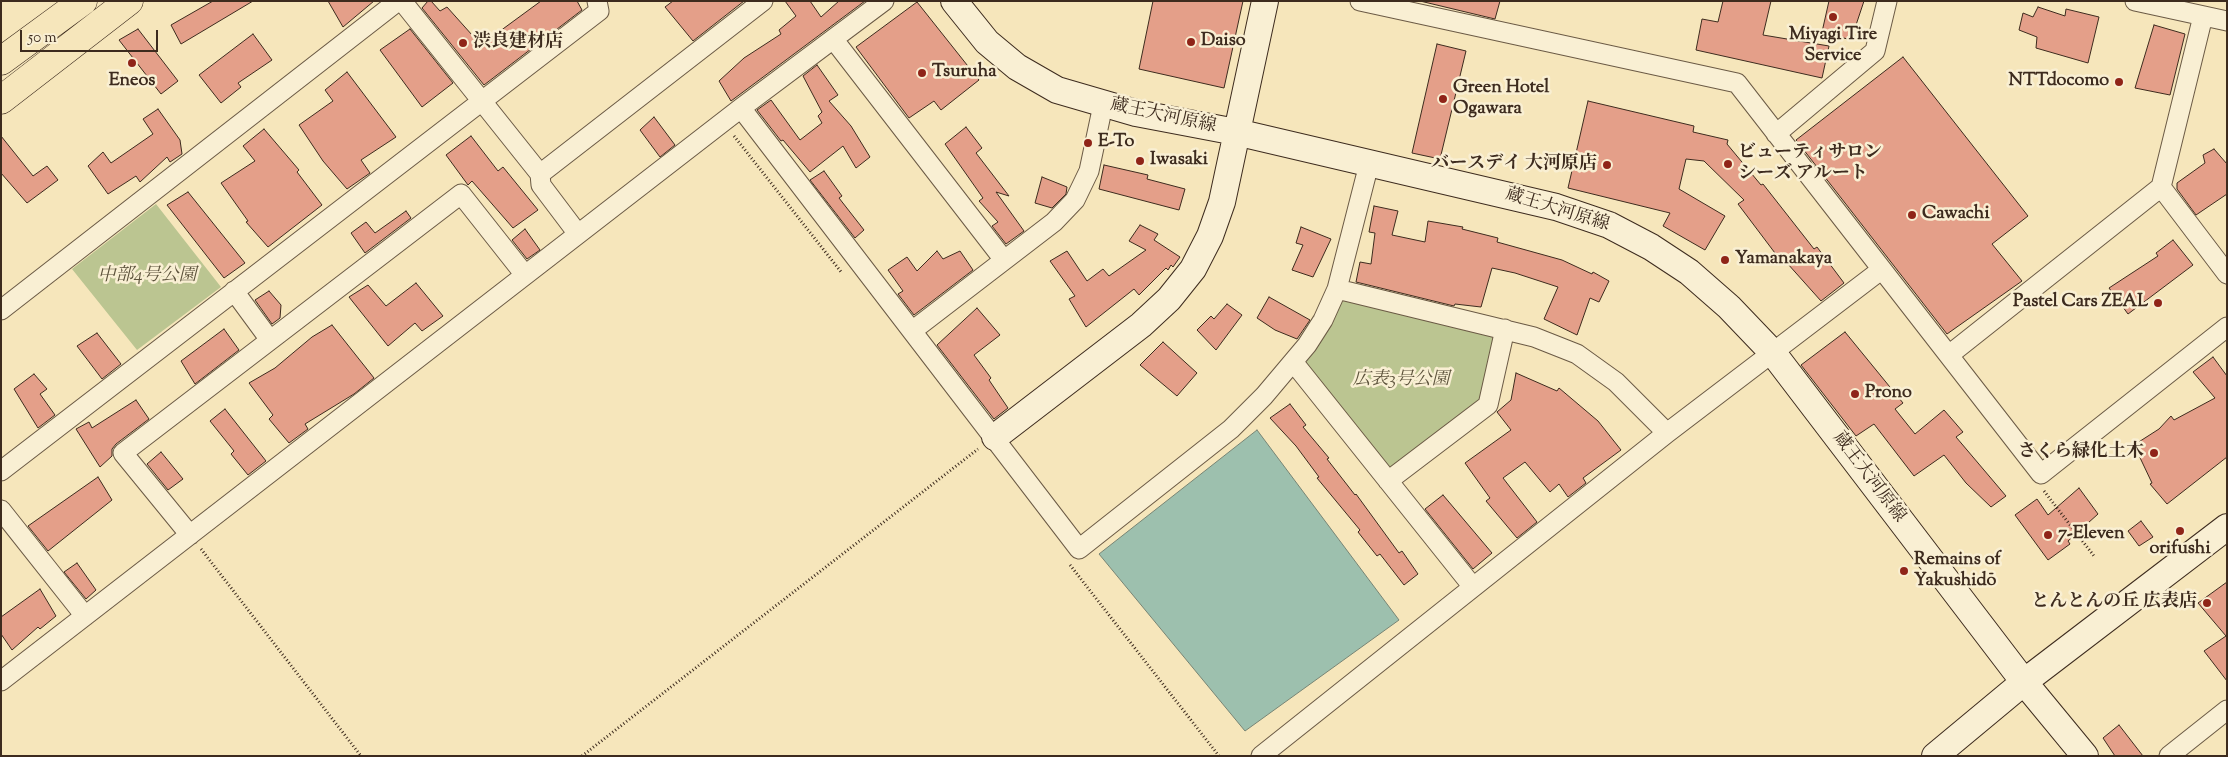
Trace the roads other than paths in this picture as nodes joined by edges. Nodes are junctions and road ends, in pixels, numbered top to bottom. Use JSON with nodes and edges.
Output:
{"nodes":[{"id":1,"x":83,"y":1,"type":"edge"},
{"id":2,"x":129,"y":1,"type":"edge"},
{"id":3,"x":398,"y":1,"type":"edge"},
{"id":4,"x":402,"y":1,"type":"edge"},
{"id":5,"x":597,"y":1,"type":"edge"},
{"id":6,"x":763,"y":1,"type":"edge"},
{"id":7,"x":884,"y":1,"type":"edge"},
{"id":8,"x":954,"y":1,"type":"edge"},
{"id":9,"x":1265,"y":1,"type":"edge"},
{"id":10,"x":1360,"y":1,"type":"edge"},
{"id":11,"x":1886,"y":1,"type":"edge"},
{"id":12,"x":2135,"y":1,"type":"edge"},
{"id":13,"x":2203,"y":16,"type":"junction"},
{"id":14,"x":2227,"y":21,"type":"edge"},
{"id":15,"x":834,"y":40,"type":"junction"},
{"id":16,"x":1,"y":61,"type":"edge"},
{"id":17,"x":1,"y":100,"type":"edge"},
{"id":18,"x":480,"y":101,"type":"junction"},
{"id":19,"x":1103,"y":105,"type":"junction"},
{"id":20,"x":741,"y":108,"type":"junction"},
{"id":21,"x":1236,"y":132,"type":"junction"},
{"id":22,"x":1776,"y":134,"type":"junction"},
{"id":23,"x":1369,"y":164,"type":"junction"},
{"id":24,"x":540,"y":174,"type":"junction"},
{"id":25,"x":2161,"y":187,"type":"junction"},
{"id":26,"x":578,"y":234,"type":"junction"},
{"id":27,"x":1004,"y":260,"type":"junction"},
{"id":28,"x":1881,"y":270,"type":"junction"},
{"id":29,"x":2227,"y":274,"type":"edge"},
{"id":30,"x":525,"y":275,"type":"junction"},
{"id":31,"x":1337,"y":289,"type":"junction"},
{"id":32,"x":234,"y":291,"type":"junction"},
{"id":33,"x":1,"y":310,"type":"edge"},
{"id":34,"x":2227,"y":327,"type":"edge"},
{"id":35,"x":1505,"y":329,"type":"junction"},
{"id":36,"x":912,"y":331,"type":"junction"},
{"id":37,"x":270,"y":340,"type":"junction"},
{"id":38,"x":1773,"y":353,"type":"junction"},
{"id":39,"x":1949,"y":355,"type":"junction"},
{"id":40,"x":1294,"y":362,"type":"junction"},
{"id":41,"x":1667,"y":433,"type":"junction"},
{"id":42,"x":995,"y":437,"type":"junction"},
{"id":43,"x":1,"y":471,"type":"edge"},
{"id":44,"x":1388,"y":481,"type":"junction"},
{"id":45,"x":1,"y":510,"type":"edge"},
{"id":46,"x":2227,"y":527,"type":"edge"},
{"id":47,"x":190,"y":535,"type":"junction"},
{"id":48,"x":1473,"y":587,"type":"junction"},
{"id":49,"x":85,"y":616,"type":"junction"},
{"id":50,"x":1,"y":681,"type":"edge"},
{"id":51,"x":2024,"y":682,"type":"junction"},
{"id":52,"x":2227,"y":710,"type":"edge"},
{"id":53,"x":1261,"y":756,"type":"edge"},
{"id":54,"x":1935,"y":756,"type":"edge"},
{"id":55,"x":2085,"y":756,"type":"edge"},
{"id":56,"x":2169,"y":756,"type":"edge"}],
"edges":[{"from":1,"to":16,"type":"highway"},
{"from":2,"to":17,"type":"highway"},
{"from":3,"to":33,"type":"street"},
{"from":4,"to":18,"type":"street"},
{"from":5,"to":18,"type":"street"},
{"from":6,"to":24,"type":"street"},
{"from":7,"to":15,"type":"street"},
{"from":8,"to":19,"type":"main road","name":"蔵王大河原線"},
{"from":9,"to":21,"type":"main road"},
{"from":10,"to":22,"type":"street"},
{"from":11,"to":22,"type":"street"},
{"from":12,"to":13,"type":"street"},
{"from":13,"to":14,"type":"street"},
{"from":13,"to":25,"type":"street"},
{"from":15,"to":20,"type":"street"},
{"from":15,"to":27,"type":"street"},
{"from":18,"to":24,"type":"street"},
{"from":18,"to":32,"type":"street"},
{"from":19,"to":21,"type":"main road","name":"蔵王大河原線"},
{"from":19,"to":27,"type":"street"},
{"from":20,"to":26,"type":"street"},
{"from":20,"to":36,"type":"street"},
{"from":21,"to":23,"type":"main road","name":"蔵王大河原線"},
{"from":21,"to":42,"type":"main road"},
{"from":22,"to":28,"type":"street"},
{"from":23,"to":31,"type":"street"},
{"from":23,"to":38,"type":"main road","name":"蔵王大河原線"},
{"from":24,"to":26,"type":"street"},
{"from":25,"to":29,"type":"street"},
{"from":25,"to":39,"type":"street"},
{"from":26,"to":30,"type":"street"},
{"from":27,"to":36,"type":"street"},
{"from":28,"to":38,"type":"street"},
{"from":28,"to":39,"type":"street"},
{"from":30,"to":37,"type":"street"},
{"from":30,"to":47,"type":"street"},
{"from":31,"to":35,"type":"street"},
{"from":31,"to":40,"type":"street"},
{"from":32,"to":37,"type":"street"},
{"from":32,"to":43,"type":"street"},
{"from":34,"to":39,"type":"street"},
{"from":35,"to":41,"type":"street"},
{"from":35,"to":44,"type":"street"},
{"from":36,"to":42,"type":"street"},
{"from":37,"to":47,"type":"street"},
{"from":38,"to":41,"type":"street"},
{"from":38,"to":51,"type":"main road","name":"蔵王大河原線"},
{"from":40,"to":42,"type":"street"},
{"from":40,"to":44,"type":"street"},
{"from":41,"to":48,"type":"street"},
{"from":44,"to":48,"type":"street"},
{"from":45,"to":49,"type":"street"},
{"from":46,"to":51,"type":"main road"},
{"from":47,"to":49,"type":"street"},
{"from":48,"to":53,"type":"street"},
{"from":49,"to":50,"type":"street"},
{"from":51,"to":54,"type":"main road"},
{"from":51,"to":55,"type":"main road","name":"蔵王大河原線"},
{"from":52,"to":56,"type":"street"}]}
